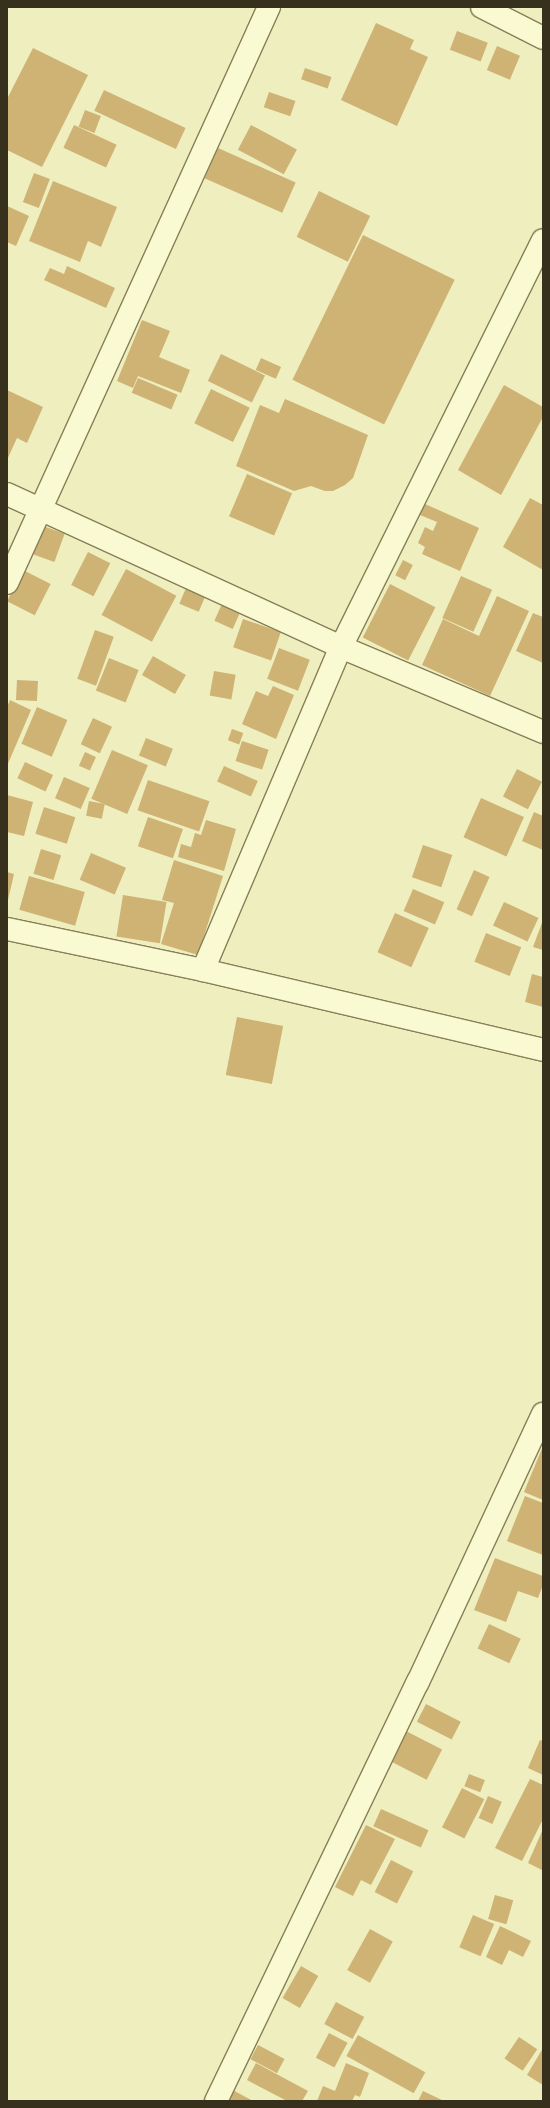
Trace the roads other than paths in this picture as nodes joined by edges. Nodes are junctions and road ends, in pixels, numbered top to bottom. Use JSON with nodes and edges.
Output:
{"nodes":[{"id":1,"x":269,"y":7,"type":"edge"},
{"id":2,"x":482,"y":7,"type":"edge"},
{"id":3,"x":543,"y":38,"type":"edge"},
{"id":4,"x":543,"y":240,"type":"edge"},
{"id":5,"x":7,"y":494,"type":"edge"},
{"id":6,"x":41,"y":511,"type":"junction"},
{"id":7,"x":7,"y":584,"type":"edge"},
{"id":8,"x":341,"y":647,"type":"junction"},
{"id":9,"x":543,"y":732,"type":"edge"},
{"id":10,"x":7,"y":929,"type":"edge"},
{"id":11,"x":203,"y":970,"type":"junction"},
{"id":12,"x":543,"y":1050,"type":"edge"},
{"id":13,"x":543,"y":1414,"type":"edge"},
{"id":14,"x":216,"y":2101,"type":"edge"}],
"edges":[{"from":1,"to":6,"type":"street"},
{"from":2,"to":3,"type":"street"},
{"from":4,"to":8,"type":"street"},
{"from":5,"to":6,"type":"street"},
{"from":6,"to":7,"type":"street"},
{"from":6,"to":8,"type":"street"},
{"from":8,"to":9,"type":"street"},
{"from":8,"to":11,"type":"street"},
{"from":10,"to":11,"type":"street"},
{"from":11,"to":12,"type":"street"},
{"from":13,"to":14,"type":"street"}]}
